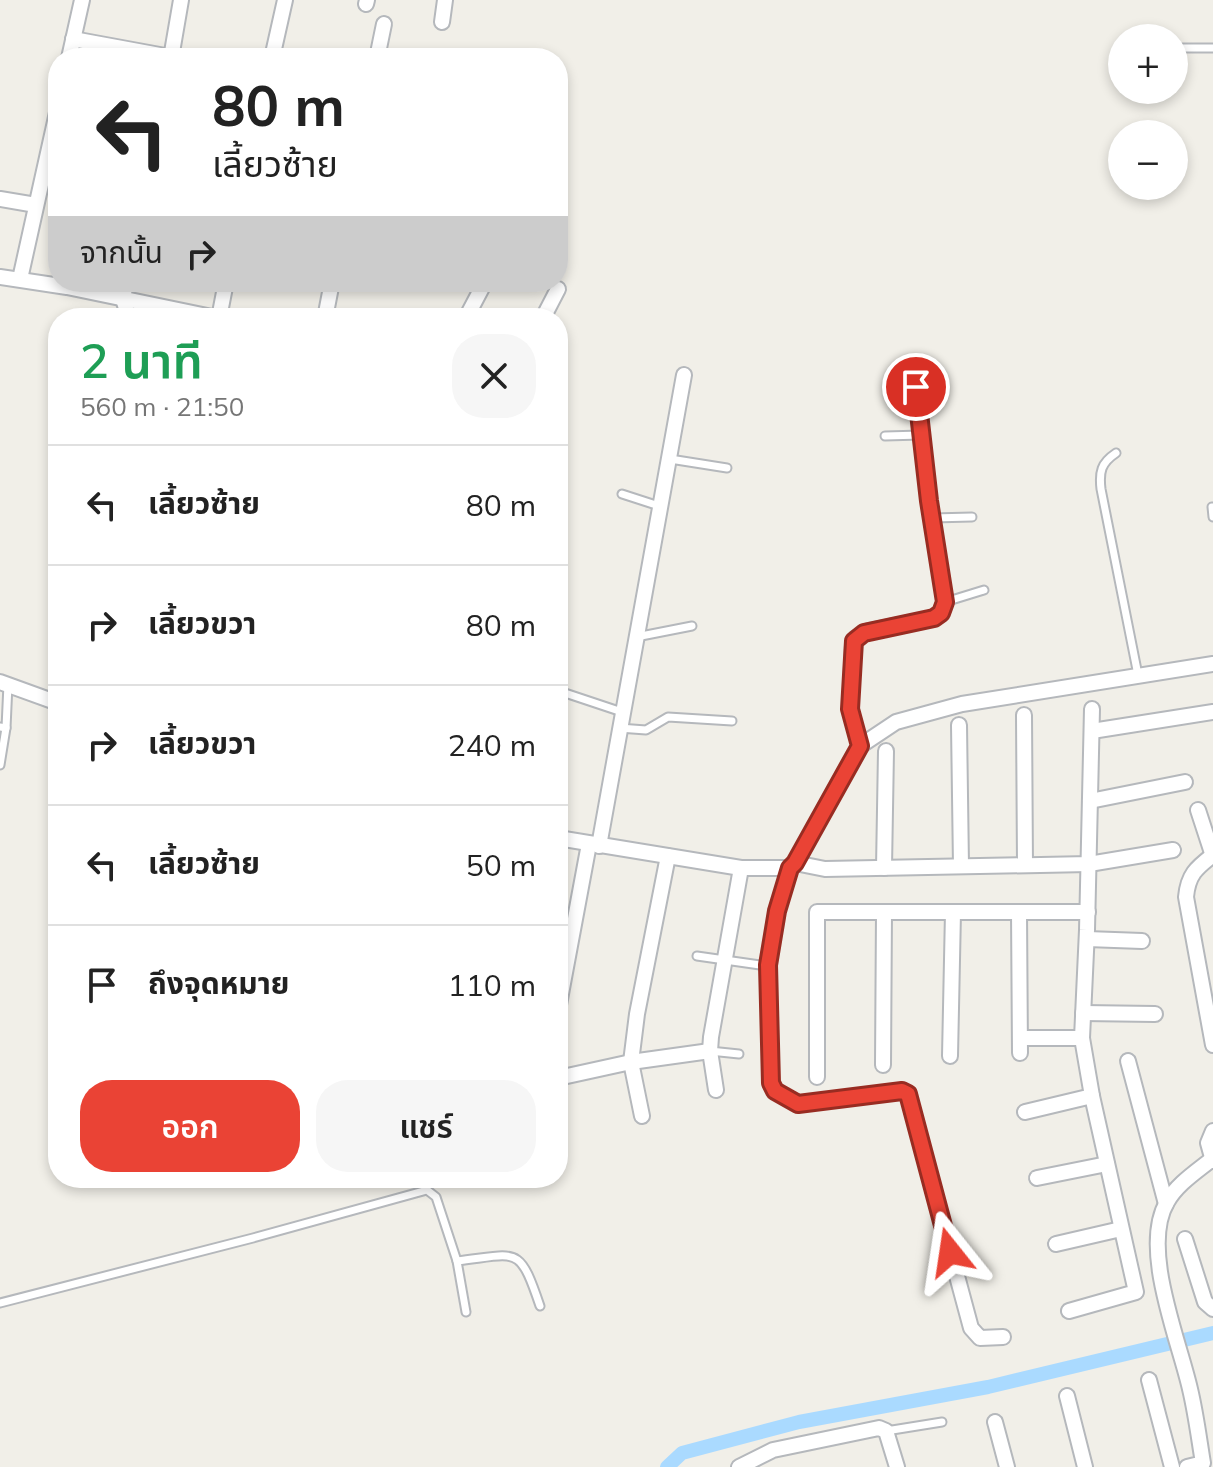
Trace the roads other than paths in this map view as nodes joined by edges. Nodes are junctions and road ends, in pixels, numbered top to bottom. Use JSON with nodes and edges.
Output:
{"nodes":[{"id":1,"x":82,"y":0,"type":"edge"},
{"id":2,"x":181,"y":0,"type":"edge"},
{"id":3,"x":285,"y":0,"type":"edge"},
{"id":4,"x":445,"y":0,"type":"edge"},
{"id":5,"x":442,"y":22,"type":"dead end"},
{"id":6,"x":384,"y":24,"type":"dead end"},
{"id":7,"x":73,"y":39,"type":"junction"},
{"id":8,"x":71,"y":48,"type":"edge"},
{"id":9,"x":120,"y":48,"type":"edge"},
{"id":10,"x":174,"y":48,"type":"edge"},
{"id":11,"x":274,"y":48,"type":"edge"},
{"id":12,"x":379,"y":48,"type":"edge"},
{"id":13,"x":1188,"y":48,"type":"edge"},
{"id":14,"x":1213,"y":48,"type":"edge"},
{"id":15,"x":48,"y":152,"type":"edge"},
{"id":16,"x":0,"y":199,"type":"edge"},
{"id":17,"x":36,"y":205,"type":"junction"},
{"id":18,"x":0,"y":277,"type":"edge"},
{"id":19,"x":20,"y":279,"type":"junction"},
{"id":20,"x":48,"y":284,"type":"edge"},
{"id":21,"x":87,"y":292,"type":"edge"},
{"id":22,"x":124,"y":292,"type":"edge"},
{"id":23,"x":123,"y":299,"type":"junction"},
{"id":24,"x":126,"y":308,"type":"edge"},
{"id":25,"x":168,"y":308,"type":"edge"},
{"id":26,"x":684,"y":375,"type":"dead end"},
{"id":27,"x":916,"y":387,"type":"dead end"},
{"id":28,"x":921,"y":435,"type":"junction"},
{"id":29,"x":885,"y":436,"type":"dead end"},
{"id":30,"x":1116,"y":453,"type":"dead end"},
{"id":31,"x":668,"y":459,"type":"junction"},
{"id":32,"x":727,"y":468,"type":"dead end"},
{"id":33,"x":622,"y":494,"type":"dead end"},
{"id":34,"x":659,"y":506,"type":"junction"},
{"id":35,"x":1212,"y":507,"type":"edge"},
{"id":36,"x":972,"y":517,"type":"dead end"},
{"id":37,"x":1213,"y":517,"type":"edge"},
{"id":38,"x":932,"y":518,"type":"junction"},
{"id":39,"x":984,"y":590,"type":"dead end"},
{"id":40,"x":945,"y":602,"type":"junction"},
{"id":41,"x":692,"y":626,"type":"dead end"},
{"id":42,"x":636,"y":637,"type":"junction"},
{"id":43,"x":1213,"y":664,"type":"edge"},
{"id":44,"x":1138,"y":675,"type":"junction"},
{"id":45,"x":4,"y":683,"type":"edge"},
{"id":46,"x":568,"y":694,"type":"edge"},
{"id":47,"x":48,"y":699,"type":"edge"},
{"id":48,"x":1092,"y":709,"type":"dead end"},
{"id":49,"x":622,"y":712,"type":"junction"},
{"id":50,"x":1213,"y":712,"type":"edge"},
{"id":51,"x":1024,"y":715,"type":"dead end"},
{"id":52,"x":732,"y":721,"type":"dead end"},
{"id":53,"x":959,"y":725,"type":"dead end"},
{"id":54,"x":3,"y":727,"type":"edge"},
{"id":55,"x":619,"y":728,"type":"junction"},
{"id":56,"x":1092,"y":731,"type":"junction"},
{"id":57,"x":860,"y":746,"type":"junction"},
{"id":58,"x":886,"y":751,"type":"dead end"},
{"id":59,"x":0,"y":765,"type":"edge"},
{"id":60,"x":1185,"y":782,"type":"dead end"},
{"id":61,"x":1090,"y":801,"type":"junction"},
{"id":62,"x":1198,"y":810,"type":"dead end"},
{"id":63,"x":568,"y":840,"type":"edge"},
{"id":64,"x":594,"y":845,"type":"junction"},
{"id":65,"x":1173,"y":850,"type":"dead end"},
{"id":66,"x":1213,"y":855,"type":"edge"},
{"id":67,"x":668,"y":856,"type":"junction"},
{"id":68,"x":1089,"y":864,"type":"junction"},
{"id":69,"x":1025,"y":865,"type":"junction"},
{"id":70,"x":793,"y":866,"type":"junction"},
{"id":71,"x":961,"y":866,"type":"junction"},
{"id":72,"x":741,"y":868,"type":"junction"},
{"id":73,"x":884,"y":868,"type":"junction"},
{"id":74,"x":884,"y":912,"type":"junction"},
{"id":75,"x":953,"y":912,"type":"junction"},
{"id":76,"x":1019,"y":912,"type":"junction"},
{"id":77,"x":1088,"y":912,"type":"junction"},
{"id":78,"x":568,"y":918,"type":"edge"},
{"id":79,"x":1087,"y":939,"type":"junction"},
{"id":80,"x":1142,"y":941,"type":"dead end"},
{"id":81,"x":697,"y":956,"type":"dead end"},
{"id":82,"x":725,"y":961,"type":"junction"},
{"id":83,"x":760,"y":965,"type":"dead end"},
{"id":84,"x":1083,"y":1013,"type":"junction"},
{"id":85,"x":1155,"y":1014,"type":"dead end"},
{"id":86,"x":1082,"y":1038,"type":"junction"},
{"id":87,"x":1213,"y":1045,"type":"edge"},
{"id":88,"x":710,"y":1051,"type":"junction"},
{"id":89,"x":739,"y":1054,"type":"dead end"},
{"id":90,"x":950,"y":1056,"type":"dead end"},
{"id":91,"x":1128,"y":1061,"type":"dead end"},
{"id":92,"x":631,"y":1062,"type":"junction"},
{"id":93,"x":883,"y":1065,"type":"dead end"},
{"id":94,"x":568,"y":1076,"type":"edge"},
{"id":95,"x":817,"y":1077,"type":"dead end"},
{"id":96,"x":716,"y":1090,"type":"dead end"},
{"id":97,"x":1092,"y":1096,"type":"junction"},
{"id":98,"x":1025,"y":1112,"type":"dead end"},
{"id":99,"x":642,"y":1116,"type":"dead end"},
{"id":100,"x":1213,"y":1131,"type":"edge"},
{"id":101,"x":1212,"y":1160,"type":"edge"},
{"id":102,"x":1107,"y":1164,"type":"junction"},
{"id":103,"x":1037,"y":1178,"type":"dead end"},
{"id":104,"x":1166,"y":1204,"type":"junction"},
{"id":105,"x":1121,"y":1229,"type":"junction"},
{"id":106,"x":1185,"y":1239,"type":"dead end"},
{"id":107,"x":1056,"y":1244,"type":"dead end"},
{"id":108,"x":457,"y":1261,"type":"junction"},
{"id":109,"x":0,"y":1303,"type":"edge"},
{"id":110,"x":540,"y":1306,"type":"dead end"},
{"id":111,"x":1213,"y":1309,"type":"edge"},
{"id":112,"x":1069,"y":1311,"type":"dead end"},
{"id":113,"x":466,"y":1312,"type":"dead end"},
{"id":114,"x":1003,"y":1337,"type":"dead end"},
{"id":115,"x":1149,"y":1380,"type":"dead end"},
{"id":116,"x":1067,"y":1396,"type":"dead end"},
{"id":117,"x":942,"y":1422,"type":"dead end"},
{"id":118,"x":995,"y":1422,"type":"dead end"},
{"id":119,"x":886,"y":1431,"type":"junction"},
{"id":120,"x":1203,"y":1465,"type":"edge"},
{"id":121,"x":739,"y":1467,"type":"edge"},
{"id":122,"x":897,"y":1467,"type":"edge"},
{"id":123,"x":1007,"y":1467,"type":"edge"},
{"id":124,"x":1085,"y":1467,"type":"edge"},
{"id":125,"x":1172,"y":1467,"type":"edge"},
{"id":126,"x":1187,"y":1467,"type":"edge"}],
"edges":[{"from":1,"to":7,"type":"street"},
{"from":2,"to":10,"type":"street"},
{"from":3,"to":11,"type":"street"},
{"from":4,"to":5,"type":"street"},
{"from":6,"to":12,"type":"street"},
{"from":7,"to":8,"type":"street"},
{"from":7,"to":9,"type":"street"},
{"from":13,"to":14,"type":"lane"},
{"from":15,"to":17,"type":"street"},
{"from":16,"to":17,"type":"street"},
{"from":17,"to":19,"type":"street"},
{"from":18,"to":19,"type":"street"},
{"from":19,"to":20,"type":"street"},
{"from":21,"to":23,"type":"street"},
{"from":22,"to":23,"type":"street"},
{"from":23,"to":24,"type":"street"},
{"from":23,"to":25,"type":"street"},
{"from":26,"to":31,"type":"street"},
{"from":27,"to":28,"type":"street"},
{"from":28,"to":29,"type":"lane"},
{"from":28,"to":38,"type":"street"},
{"from":30,"to":44,"type":"lane"},
{"from":31,"to":32,"type":"lane"},
{"from":31,"to":34,"type":"street"},
{"from":33,"to":34,"type":"lane"},
{"from":34,"to":42,"type":"street"},
{"from":35,"to":37,"type":"lane"},
{"from":36,"to":38,"type":"lane"},
{"from":38,"to":40,"type":"street"},
{"from":39,"to":40,"type":"lane"},
{"from":40,"to":57,"type":"street"},
{"from":41,"to":42,"type":"lane"},
{"from":42,"to":49,"type":"street"},
{"from":43,"to":44,"type":"street"},
{"from":44,"to":57,"type":"street"},
{"from":45,"to":47,"type":"street"},
{"from":45,"to":54,"type":"lane"},
{"from":46,"to":49,"type":"lane"},
{"from":48,"to":56,"type":"street"},
{"from":49,"to":55,"type":"street"},
{"from":50,"to":56,"type":"street"},
{"from":51,"to":69,"type":"street"},
{"from":52,"to":55,"type":"lane"},
{"from":53,"to":71,"type":"street"},
{"from":54,"to":59,"type":"lane"},
{"from":55,"to":64,"type":"street"},
{"from":56,"to":61,"type":"street"},
{"from":57,"to":70,"type":"street"},
{"from":58,"to":73,"type":"street"},
{"from":60,"to":61,"type":"street"},
{"from":61,"to":68,"type":"street"},
{"from":62,"to":66,"type":"street"},
{"from":63,"to":64,"type":"street"},
{"from":64,"to":67,"type":"street"},
{"from":64,"to":78,"type":"street"},
{"from":65,"to":68,"type":"street"},
{"from":66,"to":87,"type":"street"},
{"from":67,"to":72,"type":"street"},
{"from":67,"to":92,"type":"street"},
{"from":68,"to":69,"type":"street"},
{"from":68,"to":77,"type":"street"},
{"from":69,"to":71,"type":"street"},
{"from":70,"to":72,"type":"street"},
{"from":70,"to":73,"type":"street"},
{"from":70,"to":114,"type":"street"},
{"from":71,"to":73,"type":"street"},
{"from":72,"to":82,"type":"street"},
{"from":74,"to":75,"type":"street"},
{"from":74,"to":93,"type":"street"},
{"from":74,"to":95,"type":"street"},
{"from":75,"to":76,"type":"street"},
{"from":75,"to":90,"type":"street"},
{"from":76,"to":77,"type":"street"},
{"from":76,"to":86,"type":"street"},
{"from":77,"to":79,"type":"street"},
{"from":79,"to":80,"type":"street"},
{"from":79,"to":84,"type":"street"},
{"from":81,"to":82,"type":"lane"},
{"from":82,"to":83,"type":"lane"},
{"from":82,"to":88,"type":"street"},
{"from":84,"to":85,"type":"street"},
{"from":84,"to":86,"type":"street"},
{"from":86,"to":97,"type":"street"},
{"from":88,"to":89,"type":"lane"},
{"from":88,"to":92,"type":"street"},
{"from":88,"to":96,"type":"street"},
{"from":91,"to":104,"type":"street"},
{"from":92,"to":94,"type":"street"},
{"from":92,"to":99,"type":"street"},
{"from":97,"to":98,"type":"street"},
{"from":97,"to":102,"type":"street"},
{"from":100,"to":101,"type":"street"},
{"from":101,"to":104,"type":"street"},
{"from":102,"to":103,"type":"street"},
{"from":102,"to":105,"type":"street"},
{"from":104,"to":120,"type":"street"},
{"from":105,"to":107,"type":"street"},
{"from":105,"to":112,"type":"street"},
{"from":106,"to":111,"type":"street"},
{"from":108,"to":109,"type":"lane"},
{"from":108,"to":110,"type":"lane"},
{"from":108,"to":113,"type":"lane"},
{"from":115,"to":125,"type":"street"},
{"from":116,"to":124,"type":"street"},
{"from":117,"to":119,"type":"lane"},
{"from":118,"to":123,"type":"street"},
{"from":119,"to":121,"type":"street"},
{"from":119,"to":122,"type":"street"},
{"from":120,"to":126,"type":"street"}]}
